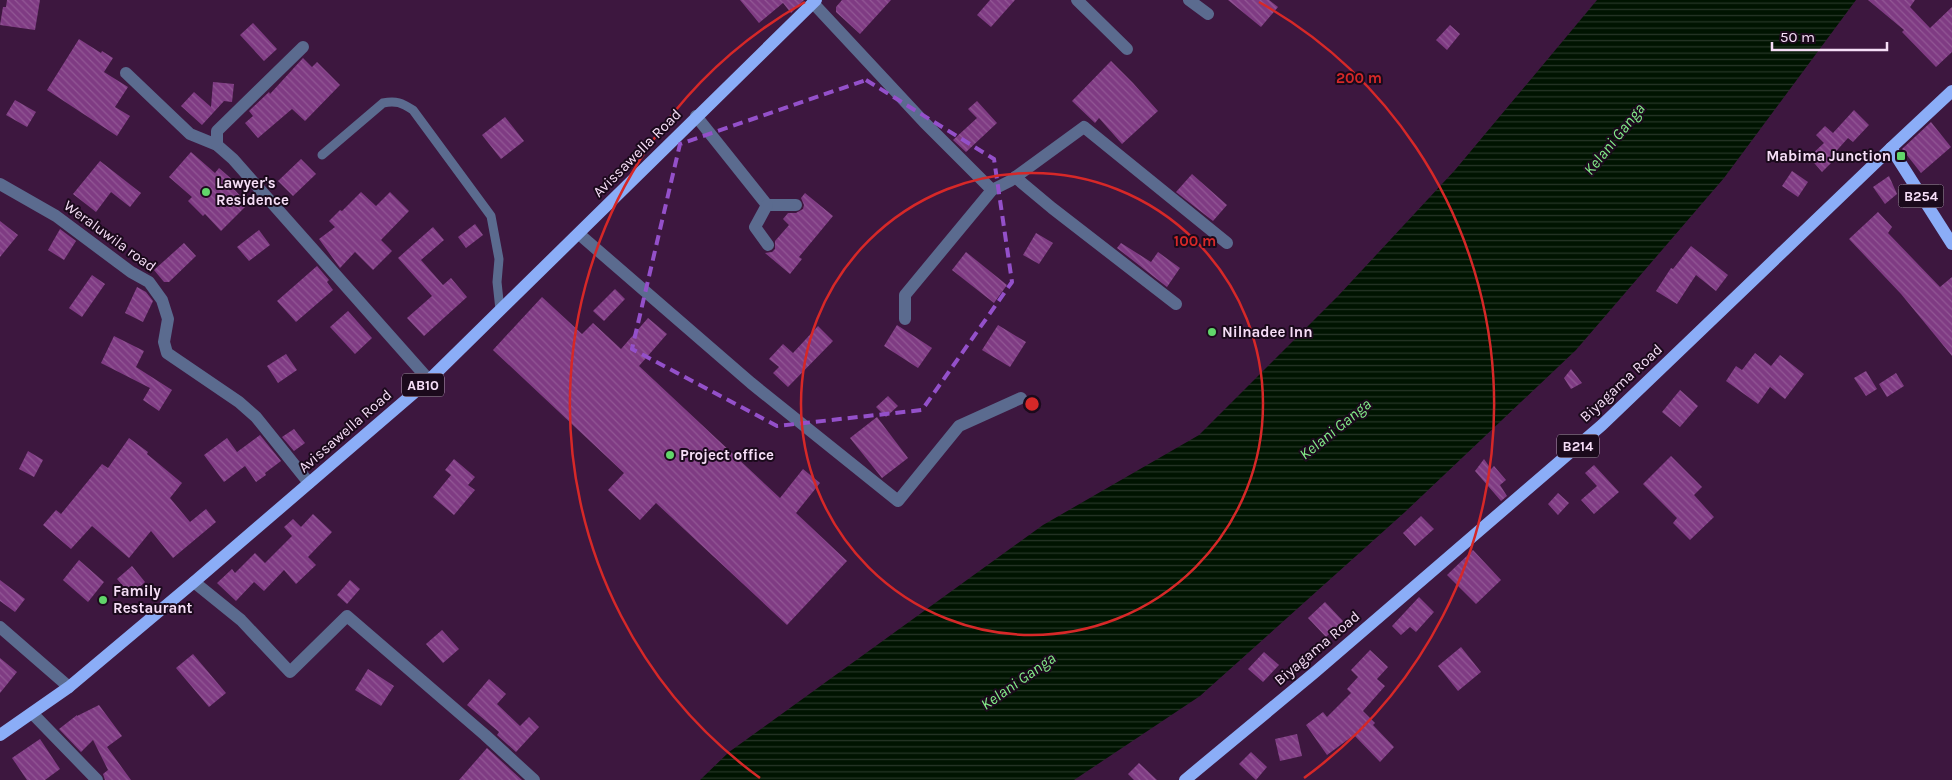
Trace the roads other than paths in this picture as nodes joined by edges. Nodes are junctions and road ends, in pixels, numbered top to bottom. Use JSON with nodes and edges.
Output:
{"nodes":[{"id":1,"x":1077,"y":0,"type":"edge"},
{"id":2,"x":1189,"y":0,"type":"edge"},
{"id":3,"x":815,"y":2,"type":"edge"},
{"id":4,"x":1208,"y":14,"type":"dead end"},
{"id":5,"x":303,"y":47,"type":"dead end"},
{"id":6,"x":1127,"y":49,"type":"dead end"},
{"id":7,"x":126,"y":73,"type":"dead end"},
{"id":8,"x":1952,"y":91,"type":"edge"},
{"id":9,"x":696,"y":116,"type":"junction"},
{"id":10,"x":217,"y":145,"type":"junction"},
{"id":11,"x":1891,"y":148,"type":"junction"},
{"id":12,"x":322,"y":155,"type":"dead end"},
{"id":13,"x":1015,"y":177,"type":"junction"},
{"id":14,"x":0,"y":184,"type":"edge"},
{"id":15,"x":992,"y":190,"type":"junction"},
{"id":16,"x":796,"y":204,"type":"dead end"},
{"id":17,"x":767,"y":205,"type":"junction"},
{"id":18,"x":579,"y":234,"type":"junction"},
{"id":19,"x":1227,"y":243,"type":"dead end"},
{"id":20,"x":1952,"y":244,"type":"edge"},
{"id":21,"x":768,"y":245,"type":"dead end"},
{"id":22,"x":1176,"y":304,"type":"dead end"},
{"id":23,"x":500,"y":310,"type":"junction"},
{"id":24,"x":905,"y":319,"type":"dead end"},
{"id":25,"x":428,"y":380,"type":"junction"},
{"id":26,"x":1021,"y":398,"type":"dead end"},
{"id":27,"x":309,"y":483,"type":"junction"},
{"id":28,"x":194,"y":582,"type":"junction"},
{"id":29,"x":0,"y":627,"type":"edge"},
{"id":30,"x":69,"y":687,"type":"junction"},
{"id":31,"x":32,"y":713,"type":"junction"},
{"id":32,"x":0,"y":735,"type":"edge"},
{"id":33,"x":98,"y":780,"type":"edge"},
{"id":34,"x":534,"y":780,"type":"edge"},
{"id":35,"x":1185,"y":780,"type":"edge"}],
"edges":[{"from":1,"to":6,"type":"street"},
{"from":2,"to":4,"type":"street"},
{"from":3,"to":9,"type":"main road","name":"Avissawella Road","number":"AB10"},
{"from":3,"to":15,"type":"street"},
{"from":5,"to":10,"type":"street"},
{"from":7,"to":10,"type":"street"},
{"from":8,"to":11,"type":"main road","name":"Biyagama Road","number":"B214"},
{"from":9,"to":17,"type":"street"},
{"from":9,"to":18,"type":"main road","name":"Avissawella Road","number":"AB10"},
{"from":10,"to":25,"type":"street"},
{"from":11,"to":20,"type":"main road","number":"B254"},
{"from":11,"to":35,"type":"main road","name":"Biyagama Road","number":"B214"},
{"from":12,"to":23,"type":"lane"},
{"from":13,"to":15,"type":"street"},
{"from":13,"to":19,"type":"street"},
{"from":13,"to":22,"type":"street"},
{"from":14,"to":27,"type":"street","name":"Weraluwila road"},
{"from":15,"to":24,"type":"street"},
{"from":16,"to":17,"type":"street"},
{"from":17,"to":21,"type":"street"},
{"from":18,"to":23,"type":"main road","name":"Avissawella Road","number":"AB10"},
{"from":18,"to":26,"type":"street"},
{"from":23,"to":25,"type":"main road","name":"Avissawella Road","number":"AB10"},
{"from":25,"to":27,"type":"main road","name":"Avissawella Road","number":"AB10"},
{"from":27,"to":28,"type":"main road","name":"Avissawella Road","number":"AB10"},
{"from":28,"to":30,"type":"main road","name":"Avissawella Road","number":"AB10"},
{"from":28,"to":34,"type":"street"},
{"from":29,"to":30,"type":"street"},
{"from":30,"to":31,"type":"main road","name":"Avissawella Road","number":"AB10"},
{"from":31,"to":32,"type":"main road","name":"Avissawella Road","number":"AB10"},
{"from":31,"to":33,"type":"street"}]}
